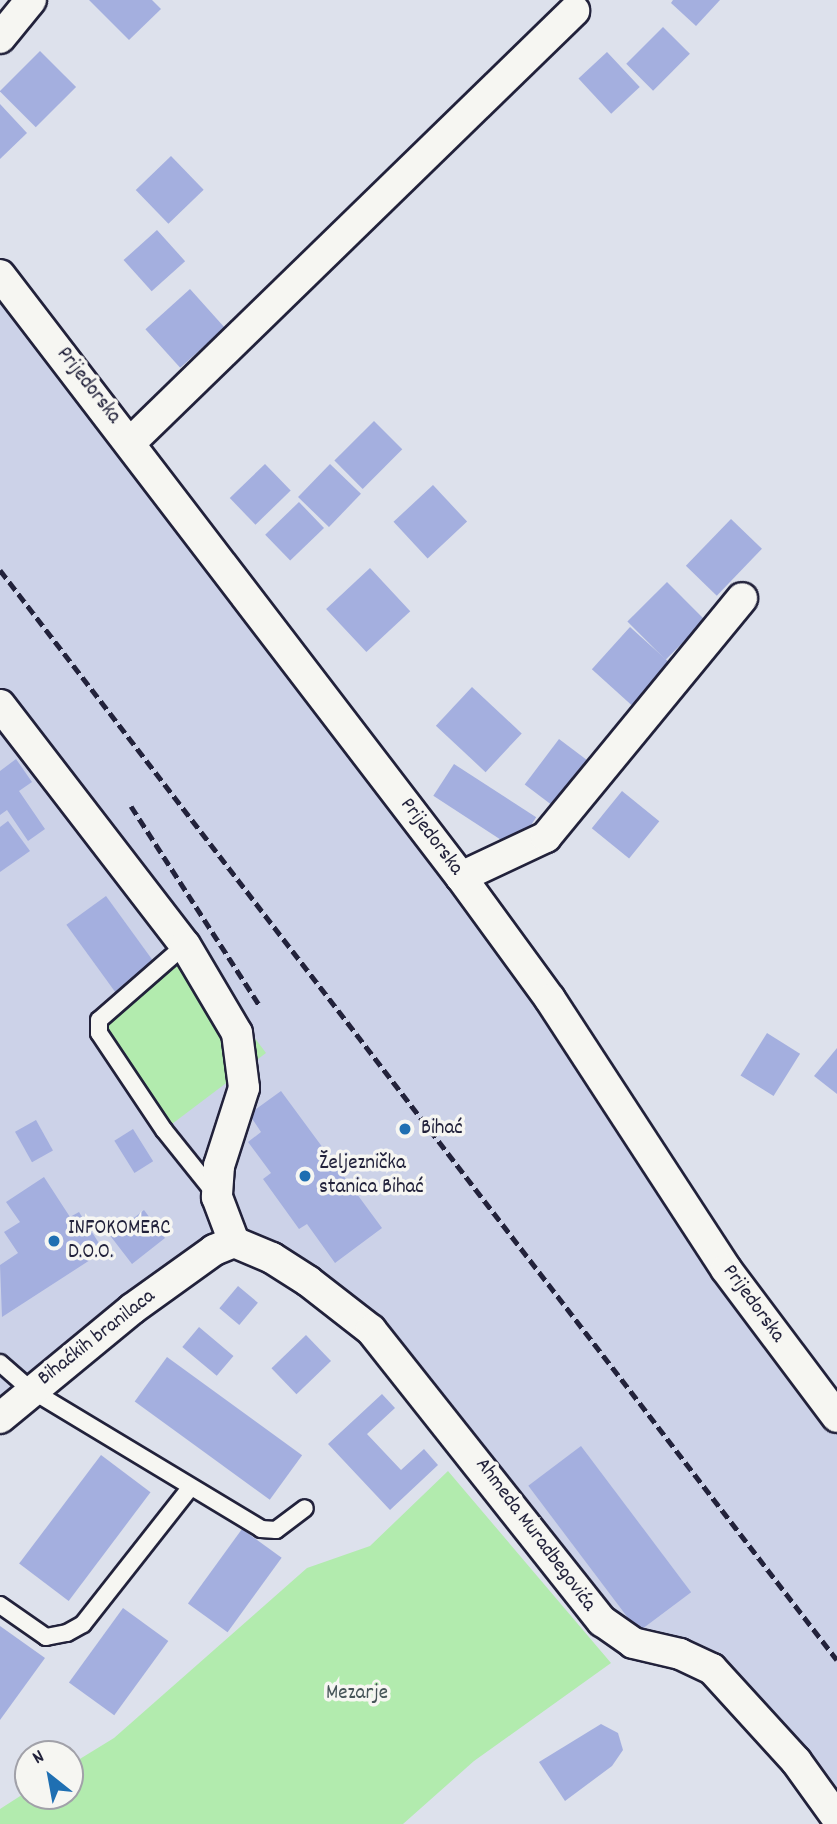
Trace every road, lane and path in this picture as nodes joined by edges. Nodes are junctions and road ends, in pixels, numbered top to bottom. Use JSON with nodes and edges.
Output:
{"nodes":[{"id":1,"x":31,"y":0,"type":"edge"},
{"id":2,"x":574,"y":11,"type":"dead end"},
{"id":3,"x":0,"y":38,"type":"edge"},
{"id":4,"x":0,"y":275,"type":"edge"},
{"id":5,"x":132,"y":442,"type":"junction"},
{"id":6,"x":742,"y":598,"type":"dead end"},
{"id":7,"x":0,"y":705,"type":"edge"},
{"id":8,"x":461,"y":877,"type":"junction"},
{"id":9,"x":185,"y":945,"type":"junction"},
{"id":10,"x":217,"y":1197,"type":"junction"},
{"id":11,"x":234,"y":1242,"type":"junction"},
{"id":12,"x":0,"y":1363,"type":"edge"},
{"id":13,"x":31,"y":1390,"type":"junction"},
{"id":14,"x":837,"y":1417,"type":"edge"},
{"id":15,"x":0,"y":1418,"type":"edge"},
{"id":16,"x":190,"y":1488,"type":"junction"},
{"id":17,"x":305,"y":1508,"type":"dead end"},
{"id":18,"x":0,"y":1605,"type":"edge"},
{"id":19,"x":837,"y":1818,"type":"edge"}],
"edges":[{"from":1,"to":3,"type":"street"},
{"from":2,"to":5,"type":"street"},
{"from":4,"to":5,"type":"street","name":"Prijedorska"},
{"from":5,"to":8,"type":"street","name":"Prijedorska"},
{"from":6,"to":8,"type":"street"},
{"from":7,"to":9,"type":"street"},
{"from":8,"to":14,"type":"street","name":"Prijedorska"},
{"from":9,"to":10,"type":"street"},
{"from":9,"to":10,"type":"lane"},
{"from":10,"to":11,"type":"street"},
{"from":11,"to":13,"type":"street","name":"Bihaćkih branilaca"},
{"from":11,"to":19,"type":"street","name":"Ahmeda Muradbegovića"},
{"from":12,"to":13,"type":"lane"},
{"from":13,"to":15,"type":"street","name":"Bihaćkih branilaca"},
{"from":13,"to":16,"type":"lane"},
{"from":16,"to":17,"type":"lane"},
{"from":16,"to":18,"type":"lane"}]}
